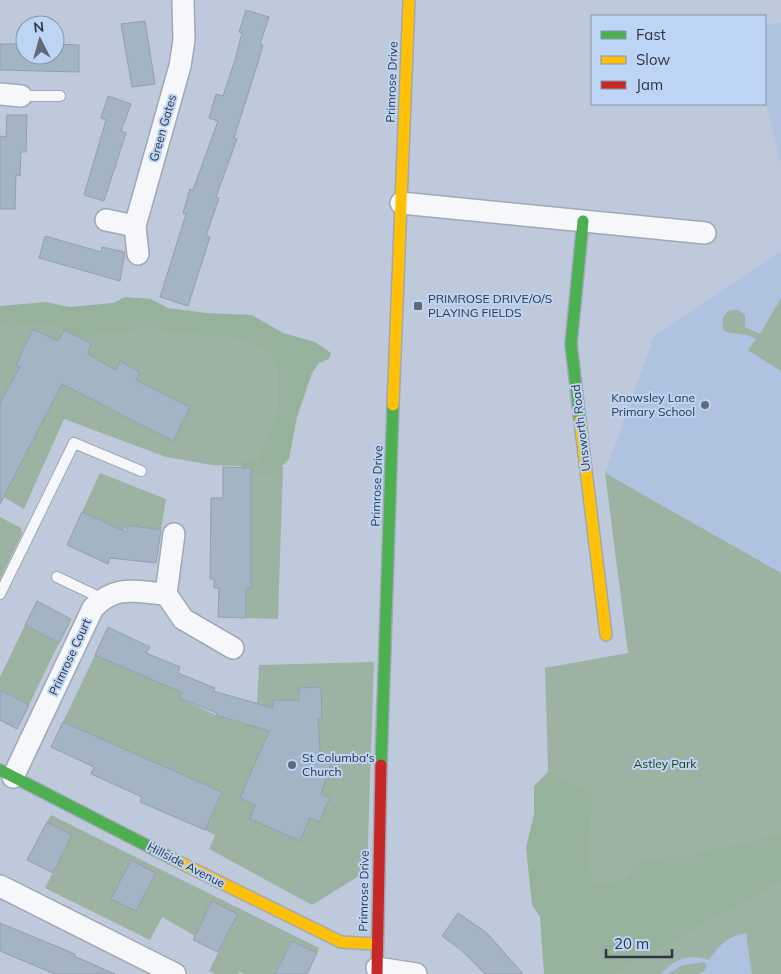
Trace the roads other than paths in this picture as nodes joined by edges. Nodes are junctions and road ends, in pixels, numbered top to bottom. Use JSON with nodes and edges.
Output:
{"nodes":[{"id":1,"x":183,"y":0,"type":"edge"},
{"id":2,"x":409,"y":0,"type":"edge"},
{"id":3,"x":0,"y":94,"type":"edge"},
{"id":4,"x":21,"y":96,"type":"joint"},
{"id":5,"x":60,"y":96,"type":"dead end"},
{"id":6,"x":401,"y":203,"type":"junction"},
{"id":7,"x":106,"y":220,"type":"dead end"},
{"id":8,"x":583,"y":221,"type":"junction"},
{"id":9,"x":135,"y":226,"type":"junction"},
{"id":10,"x":705,"y":233,"type":"dead end"},
{"id":11,"x":138,"y":254,"type":"dead end"},
{"id":12,"x":141,"y":471,"type":"dead end"},
{"id":13,"x":174,"y":534,"type":"dead end"},
{"id":14,"x":57,"y":578,"type":"dead end"},
{"id":15,"x":0,"y":594,"type":"edge"},
{"id":16,"x":166,"y":594,"type":"junction"},
{"id":17,"x":103,"y":598,"type":"junction"},
{"id":18,"x":606,"y":636,"type":"dead end"},
{"id":19,"x":233,"y":648,"type":"dead end"},
{"id":20,"x":6,"y":773,"type":"edge"},
{"id":21,"x":0,"y":886,"type":"edge"},
{"id":22,"x":376,"y":944,"type":"junction"},
{"id":23,"x":377,"y":971,"type":"edge"},
{"id":24,"x":175,"y":974,"type":"edge"},
{"id":25,"x":416,"y":974,"type":"edge"}],
"edges":[{"from":1,"to":9,"type":"street","name":"Green Gates"},
{"from":2,"to":6,"type":"street","name":"Primrose Drive"},
{"from":3,"to":4,"type":"street"},
{"from":4,"to":5,"type":"lane"},
{"from":6,"to":8,"type":"street"},
{"from":6,"to":22,"type":"street","name":"Primrose Drive"},
{"from":7,"to":9,"type":"street"},
{"from":8,"to":10,"type":"street"},
{"from":8,"to":18,"type":"street","name":"Unsworth Road"},
{"from":9,"to":11,"type":"street","name":"Green Gates"},
{"from":12,"to":15,"type":"lane"},
{"from":13,"to":16,"type":"street"},
{"from":14,"to":17,"type":"lane"},
{"from":16,"to":17,"type":"street"},
{"from":16,"to":19,"type":"street"},
{"from":17,"to":20,"type":"street","name":"Primrose Court"},
{"from":20,"to":22,"type":"street","name":"Hillside Avenue"},
{"from":21,"to":24,"type":"street"},
{"from":22,"to":23,"type":"street","name":"Primrose Drive"},
{"from":23,"to":25,"type":"street"}]}
